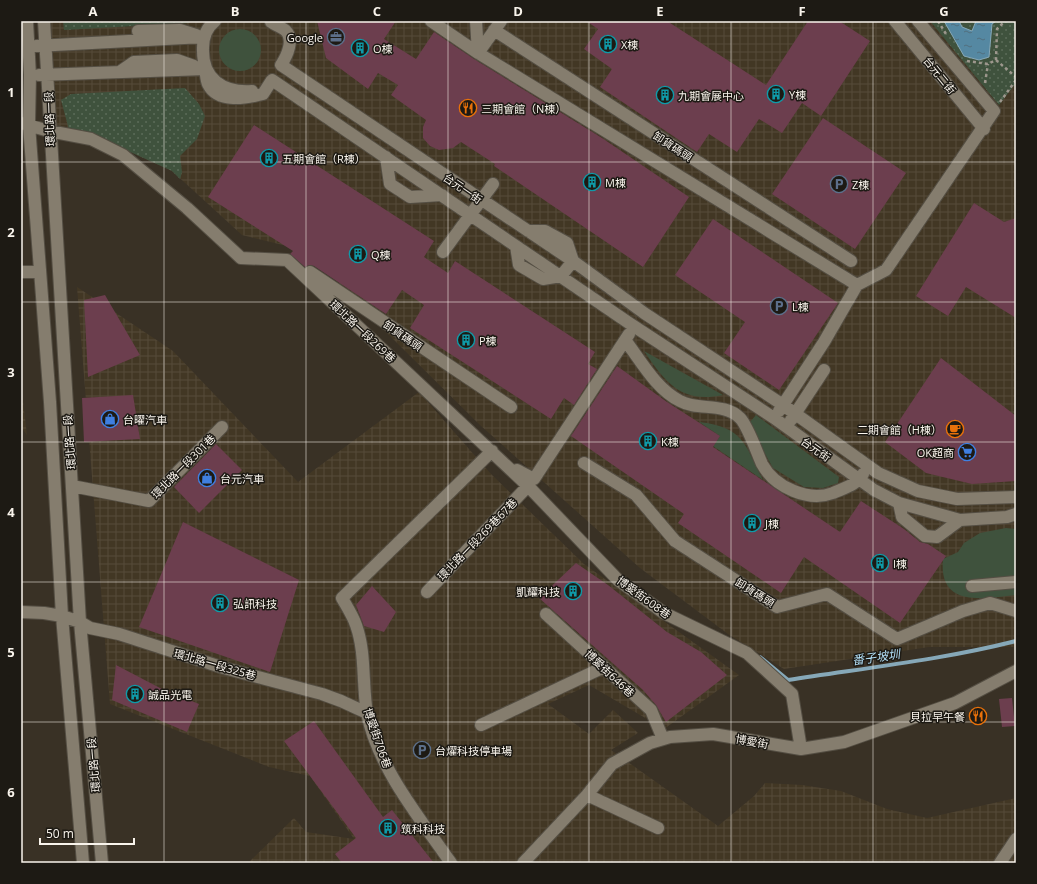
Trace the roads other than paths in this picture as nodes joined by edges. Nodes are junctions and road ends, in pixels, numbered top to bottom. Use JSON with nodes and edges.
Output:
{"nodes":[{"id":1,"x":27,"y":21,"type":"edge"},
{"id":2,"x":44,"y":21,"type":"edge"},
{"id":3,"x":207,"y":21,"type":"edge"},
{"id":4,"x":215,"y":21,"type":"edge"},
{"id":5,"x":270,"y":21,"type":"edge"},
{"id":6,"x":431,"y":21,"type":"edge"},
{"id":7,"x":476,"y":21,"type":"edge"},
{"id":8,"x":895,"y":21,"type":"edge"},
{"id":9,"x":918,"y":21,"type":"edge"},
{"id":10,"x":498,"y":26,"type":"edge"},
{"id":11,"x":203,"y":38,"type":"junction"},
{"id":12,"x":24,"y":45,"type":"edge"},
{"id":13,"x":44,"y":45,"type":"junction"},
{"id":14,"x":478,"y":53,"type":"junction"},
{"id":15,"x":281,"y":65,"type":"junction"},
{"id":16,"x":205,"y":69,"type":"junction"},
{"id":17,"x":47,"y":74,"type":"junction"},
{"id":18,"x":30,"y":75,"type":"junction"},
{"id":19,"x":272,"y":80,"type":"junction"},
{"id":20,"x":366,"y":122,"type":"junction"},
{"id":21,"x":25,"y":124,"type":"edge"},
{"id":22,"x":984,"y":129,"type":"junction"},
{"id":23,"x":49,"y":131,"type":"junction"},
{"id":24,"x":355,"y":136,"type":"junction"},
{"id":25,"x":386,"y":157,"type":"junction"},
{"id":26,"x":492,"y":184,"type":"dead end"},
{"id":27,"x":442,"y":195,"type":"junction"},
{"id":28,"x":481,"y":200,"type":"junction"},
{"id":29,"x":471,"y":214,"type":"junction"},
{"id":30,"x":443,"y":252,"type":"dead end"},
{"id":31,"x":573,"y":261,"type":"junction"},
{"id":32,"x":851,"y":261,"type":"dead end"},
{"id":33,"x":295,"y":266,"type":"junction"},
{"id":34,"x":21,"y":272,"type":"edge"},
{"id":35,"x":40,"y":272,"type":"junction"},
{"id":36,"x":561,"y":276,"type":"junction"},
{"id":37,"x":857,"y":285,"type":"junction"},
{"id":38,"x":644,"y":313,"type":"junction"},
{"id":39,"x":634,"y":326,"type":"junction"},
{"id":40,"x":625,"y":340,"type":"junction"},
{"id":41,"x":824,"y":370,"type":"dead end"},
{"id":42,"x":744,"y":399,"type":"junction"},
{"id":43,"x":783,"y":405,"type":"junction"},
{"id":44,"x":511,"y":407,"type":"dead end"},
{"id":45,"x":734,"y":414,"type":"junction"},
{"id":46,"x":795,"y":415,"type":"junction"},
{"id":47,"x":774,"y":418,"type":"junction"},
{"id":48,"x":222,"y":427,"type":"dead end"},
{"id":49,"x":786,"y":428,"type":"junction"},
{"id":50,"x":492,"y":451,"type":"junction"},
{"id":51,"x":502,"y":461,"type":"junction"},
{"id":52,"x":584,"y":463,"type":"dead end"},
{"id":53,"x":868,"y":466,"type":"junction"},
{"id":54,"x":860,"y":480,"type":"junction"},
{"id":55,"x":72,"y":486,"type":"junction"},
{"id":56,"x":528,"y":486,"type":"junction"},
{"id":57,"x":1016,"y":497,"type":"edge"},
{"id":58,"x":898,"y":502,"type":"junction"},
{"id":59,"x":1016,"y":514,"type":"edge"},
{"id":60,"x":960,"y":520,"type":"junction"},
{"id":61,"x":1016,"y":582,"type":"edge"},
{"id":62,"x":972,"y":586,"type":"dead end"},
{"id":63,"x":427,"y":592,"type":"dead end"},
{"id":64,"x":1016,"y":611,"type":"edge"},
{"id":65,"x":21,"y":612,"type":"edge"},
{"id":66,"x":546,"y":614,"type":"dead end"},
{"id":67,"x":62,"y":616,"type":"junction"},
{"id":68,"x":80,"y":622,"type":"junction"},
{"id":69,"x":604,"y":667,"type":"junction"},
{"id":70,"x":1016,"y":673,"type":"edge"},
{"id":71,"x":367,"y":713,"type":"junction"},
{"id":72,"x":481,"y":725,"type":"dead end"},
{"id":73,"x":663,"y":739,"type":"junction"},
{"id":74,"x":801,"y":750,"type":"junction"},
{"id":75,"x":587,"y":795,"type":"junction"},
{"id":76,"x":658,"y":828,"type":"dead end"},
{"id":77,"x":1016,"y":839,"type":"edge"},
{"id":78,"x":83,"y":863,"type":"edge"},
{"id":79,"x":102,"y":863,"type":"edge"},
{"id":80,"x":451,"y":863,"type":"edge"},
{"id":81,"x":523,"y":863,"type":"edge"},
{"id":82,"x":1000,"y":863,"type":"edge"}],
"edges":[{"from":1,"to":12,"type":"street","name":"環北路一段"},
{"from":2,"to":13,"type":"street","name":"環北路一段"},
{"from":3,"to":11,"type":"street"},
{"from":4,"to":11,"type":"street"},
{"from":5,"to":15,"type":"street"},
{"from":6,"to":14,"type":"street"},
{"from":7,"to":14,"type":"street"},
{"from":8,"to":22,"type":"street","name":"台元二街"},
{"from":9,"to":22,"type":"street","name":"台元二街"},
{"from":10,"to":14,"type":"street"},
{"from":10,"to":32,"type":"street","name":"卸貨碼頭"},
{"from":11,"to":13,"type":"street"},
{"from":11,"to":16,"type":"street"},
{"from":12,"to":13,"type":"street"},
{"from":12,"to":18,"type":"street","name":"環北路一段"},
{"from":13,"to":17,"type":"street","name":"環北路一段"},
{"from":14,"to":37,"type":"street"},
{"from":15,"to":19,"type":"street"},
{"from":15,"to":20,"type":"street","name":"台元一街"},
{"from":16,"to":17,"type":"street"},
{"from":16,"to":19,"type":"street"},
{"from":17,"to":18,"type":"street"},
{"from":17,"to":23,"type":"street","name":"環北路一段"},
{"from":18,"to":21,"type":"street","name":"環北路一段"},
{"from":19,"to":24,"type":"street","name":"台元一街"},
{"from":20,"to":24,"type":"street"},
{"from":20,"to":28,"type":"street","name":"台元一街"},
{"from":21,"to":23,"type":"street","name":"環北路一段269巷"},
{"from":21,"to":35,"type":"street","name":"環北路一段"},
{"from":22,"to":37,"type":"street"},
{"from":23,"to":33,"type":"street","name":"環北路一段269巷"},
{"from":23,"to":55,"type":"street","name":"環北路一段"},
{"from":24,"to":25,"type":"street","name":"台元一街"},
{"from":25,"to":27,"type":"street","name":"台元一街"},
{"from":25,"to":27,"type":"street"},
{"from":26,"to":28,"type":"street"},
{"from":27,"to":29,"type":"street","name":"台元一街"},
{"from":28,"to":29,"type":"street"},
{"from":28,"to":31,"type":"street","name":"台元一街"},
{"from":29,"to":30,"type":"street"},
{"from":29,"to":36,"type":"street","name":"台元一街"},
{"from":31,"to":36,"type":"street"},
{"from":31,"to":38,"type":"street"},
{"from":33,"to":44,"type":"street","name":"卸貨碼頭"},
{"from":33,"to":50,"type":"street","name":"環北路一段269巷"},
{"from":34,"to":35,"type":"street"},
{"from":35,"to":67,"type":"street","name":"環北路一段"},
{"from":36,"to":39,"type":"street","name":"台元一街"},
{"from":37,"to":43,"type":"street"},
{"from":38,"to":39,"type":"street"},
{"from":38,"to":43,"type":"street","name":"台元街"},
{"from":39,"to":40,"type":"street"},
{"from":39,"to":42,"type":"street","name":"台元街"},
{"from":40,"to":45,"type":"street"},
{"from":40,"to":51,"type":"street"},
{"from":41,"to":46,"type":"street"},
{"from":42,"to":45,"type":"street"},
{"from":42,"to":47,"type":"street","name":"台元街"},
{"from":43,"to":46,"type":"street","name":"台元街"},
{"from":43,"to":47,"type":"street"},
{"from":45,"to":54,"type":"street"},
{"from":46,"to":49,"type":"street"},
{"from":46,"to":53,"type":"street","name":"台元街"},
{"from":47,"to":49,"type":"street","name":"台元街"},
{"from":48,"to":55,"type":"street","name":"環北路一段301巷"},
{"from":49,"to":54,"type":"street","name":"台元街"},
{"from":50,"to":51,"type":"street","name":"博愛街608巷"},
{"from":50,"to":71,"type":"street","name":"博愛街706巷"},
{"from":51,"to":56,"type":"street","name":"博愛街608巷"},
{"from":52,"to":64,"type":"street","name":"卸貨碼頭"},
{"from":53,"to":54,"type":"street"},
{"from":53,"to":57,"type":"street","name":"台元街"},
{"from":54,"to":58,"type":"street","name":"台元街"},
{"from":55,"to":68,"type":"street","name":"環北路一段"},
{"from":56,"to":63,"type":"street","name":"環北路一段269巷67巷"},
{"from":56,"to":74,"type":"street","name":"博愛街608巷"},
{"from":58,"to":60,"type":"street","name":"台元街"},
{"from":58,"to":60,"type":"street"},
{"from":59,"to":60,"type":"street","name":"台元街"},
{"from":61,"to":62,"type":"street"},
{"from":65,"to":67,"type":"street","name":"環北路一段325巷"},
{"from":66,"to":69,"type":"street","name":"博愛街646巷"},
{"from":67,"to":68,"type":"street","name":"環北路一段325巷"},
{"from":67,"to":78,"type":"street","name":"環北路一段"},
{"from":68,"to":71,"type":"street","name":"環北路一段325巷"},
{"from":68,"to":79,"type":"street","name":"環北路一段"},
{"from":69,"to":72,"type":"street"},
{"from":69,"to":73,"type":"street","name":"博愛街646巷"},
{"from":70,"to":74,"type":"street","name":"博愛街"},
{"from":71,"to":80,"type":"street","name":"博愛街706巷"},
{"from":73,"to":74,"type":"street","name":"博愛街"},
{"from":73,"to":75,"type":"street","name":"博愛街"},
{"from":75,"to":76,"type":"street"},
{"from":75,"to":81,"type":"street","name":"博愛街"},
{"from":77,"to":82,"type":"street"}]}
